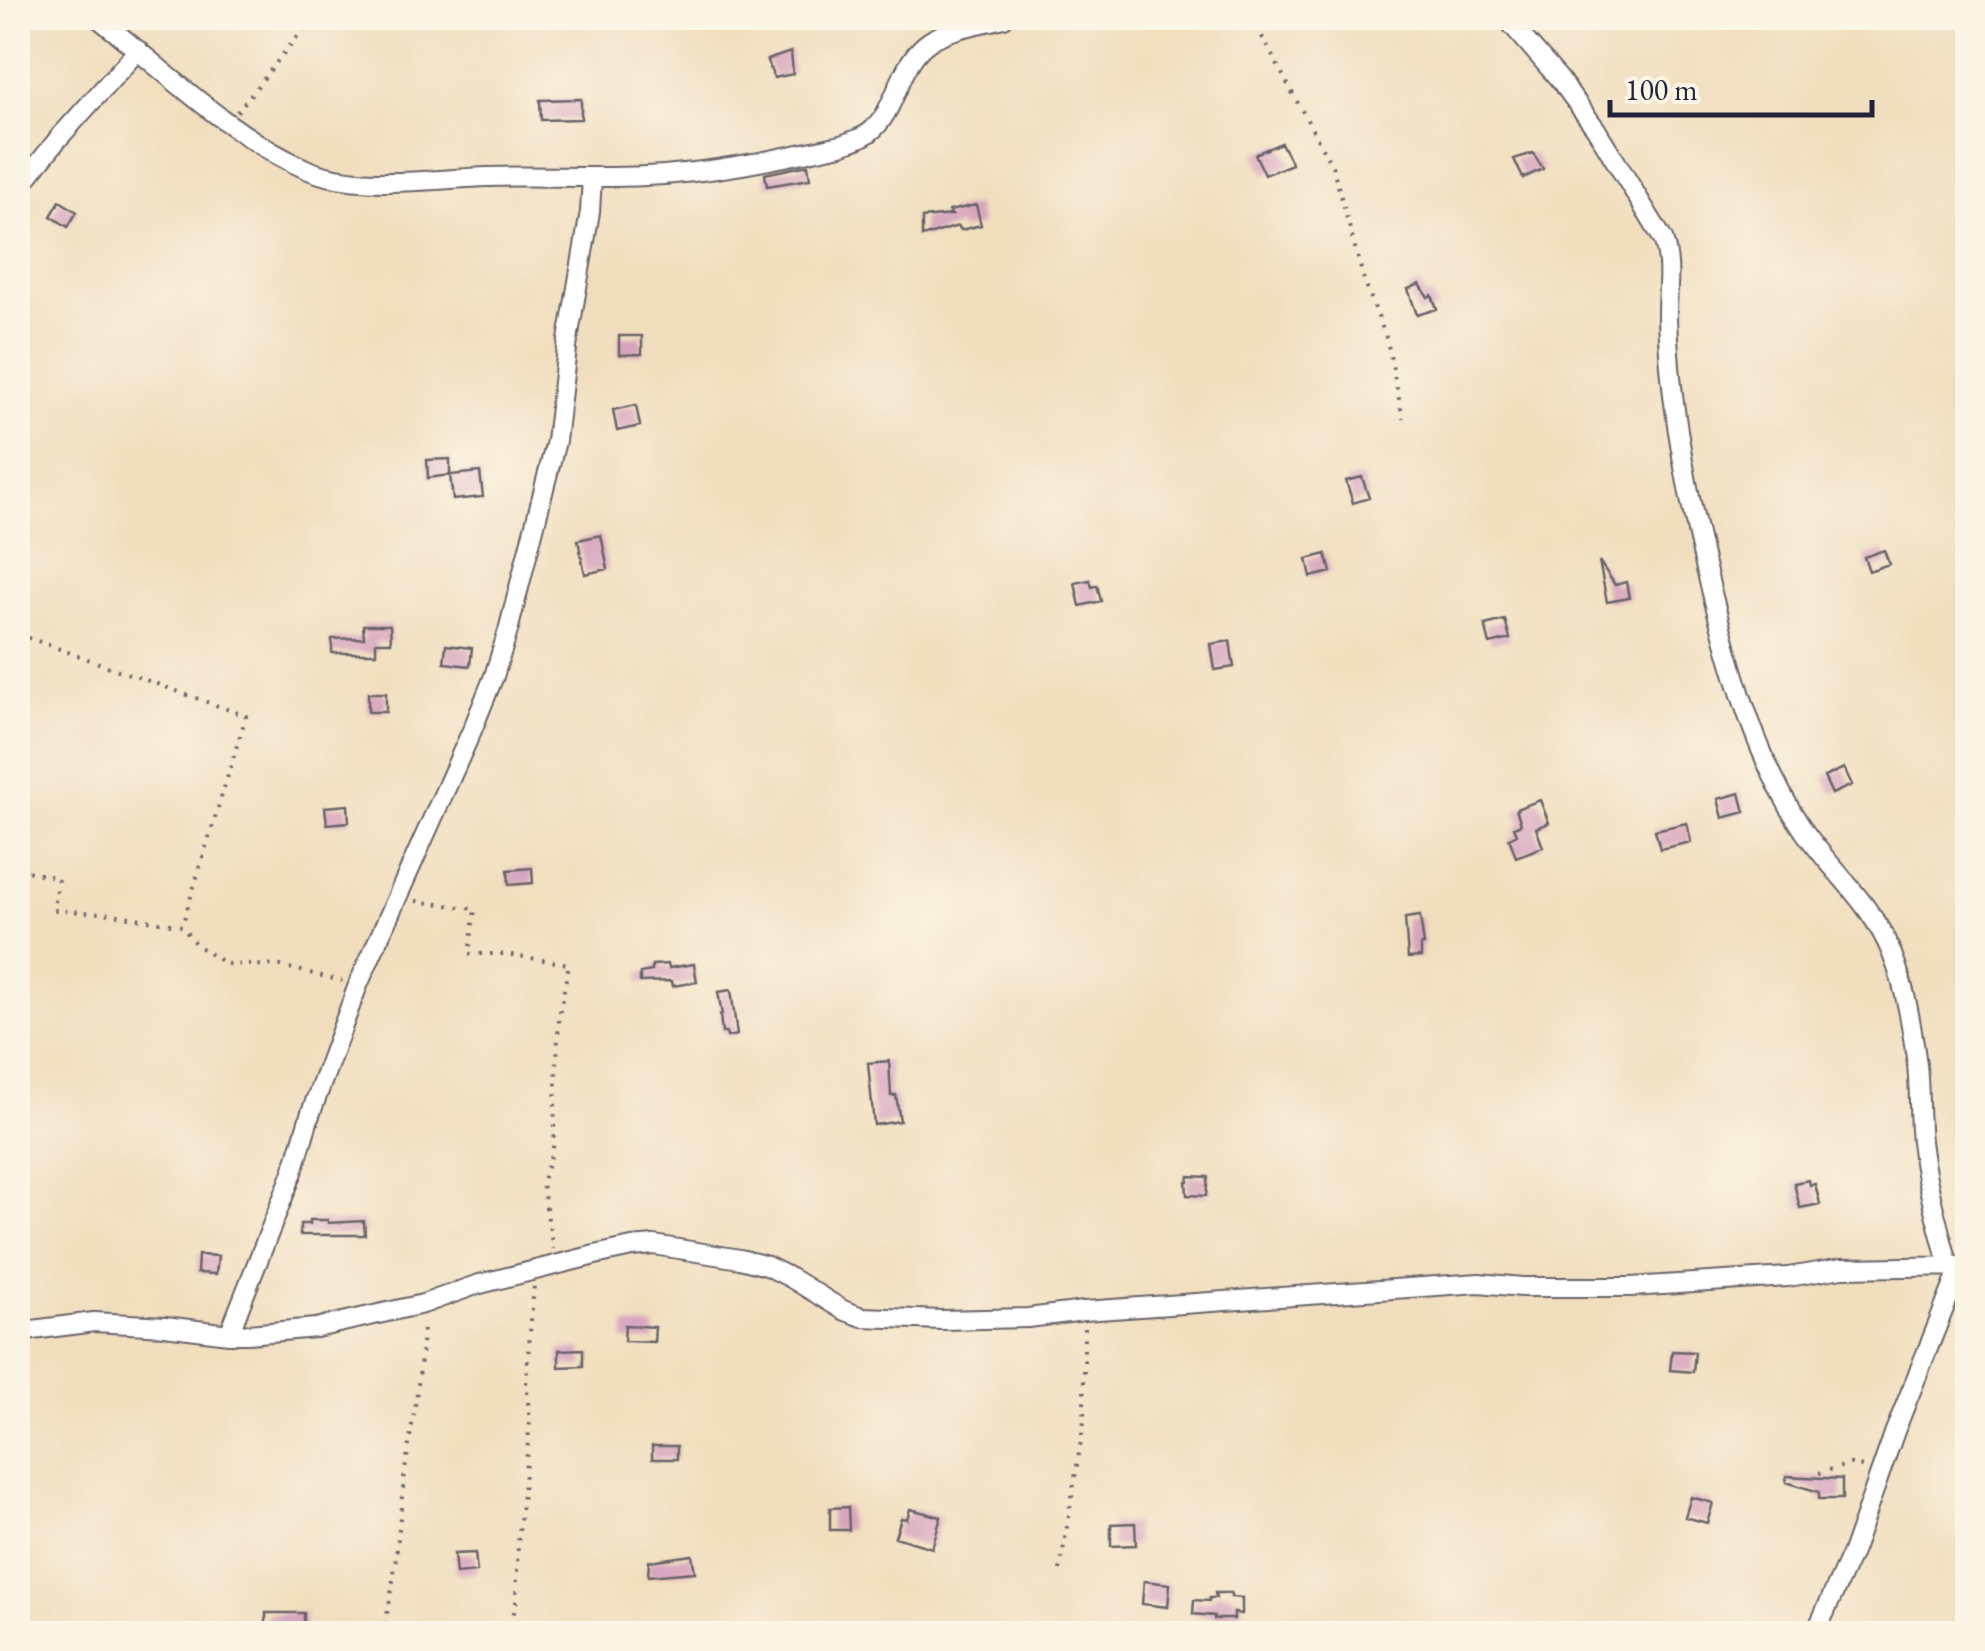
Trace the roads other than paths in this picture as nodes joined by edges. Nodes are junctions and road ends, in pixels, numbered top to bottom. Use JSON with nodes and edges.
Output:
{"nodes":[{"id":1,"x":98,"y":18,"type":"edge"},
{"id":2,"x":1004,"y":18,"type":"edge"},
{"id":3,"x":1506,"y":18,"type":"edge"},
{"id":4,"x":138,"y":50,"type":"junction"},
{"id":5,"x":592,"y":176,"type":"junction"},
{"id":6,"x":18,"y":189,"type":"edge"},
{"id":7,"x":1959,"y":1267,"type":"edge"},
{"id":8,"x":18,"y":1332,"type":"edge"},
{"id":9,"x":228,"y":1334,"type":"junction"},
{"id":10,"x":1814,"y":1634,"type":"edge"}],
"edges":[{"from":1,"to":4,"type":"street"},
{"from":2,"to":5,"type":"street"},
{"from":3,"to":7,"type":"street"},
{"from":4,"to":5,"type":"street"},
{"from":4,"to":6,"type":"street"},
{"from":5,"to":9,"type":"street"},
{"from":7,"to":9,"type":"street"},
{"from":7,"to":10,"type":"street"},
{"from":8,"to":9,"type":"street"}]}
